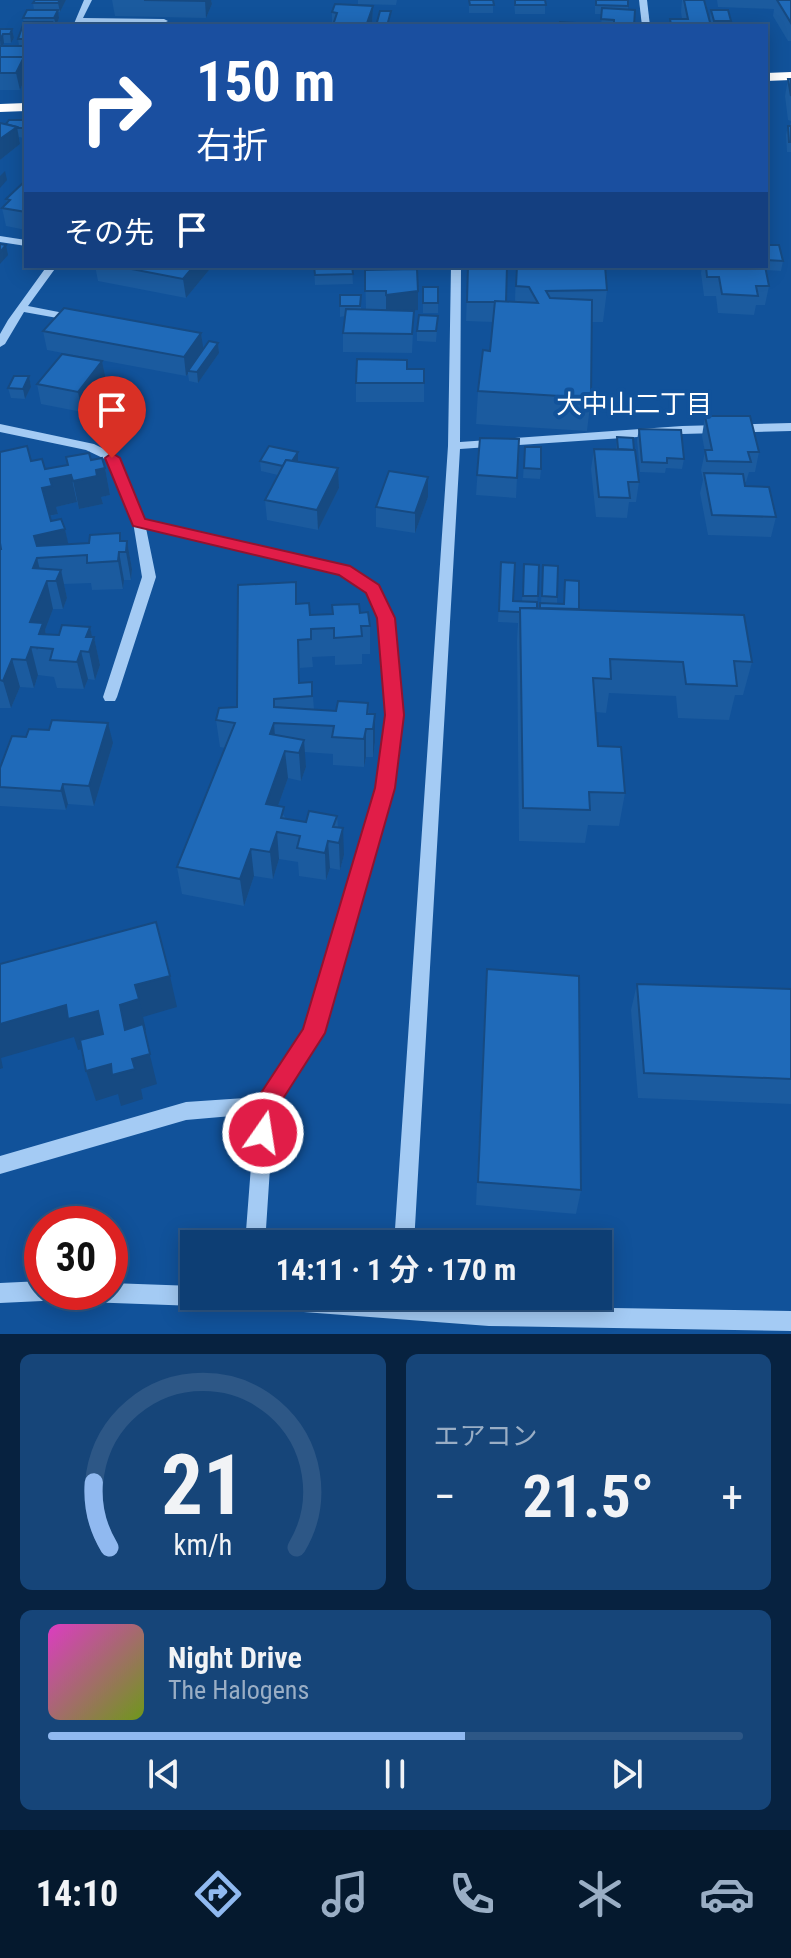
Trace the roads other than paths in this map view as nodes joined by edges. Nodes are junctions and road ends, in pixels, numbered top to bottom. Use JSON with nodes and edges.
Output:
{"nodes":[{"id":1,"x":88,"y":0,"type":"edge"},
{"id":2,"x":643,"y":0,"type":"edge"},
{"id":3,"x":164,"y":21,"type":"edge"},
{"id":4,"x":77,"y":23,"type":"edge"},
{"id":5,"x":646,"y":24,"type":"edge"},
{"id":6,"x":791,"y":76,"type":"edge"},
{"id":7,"x":768,"y":77,"type":"edge"},
{"id":8,"x":24,"y":107,"type":"edge"},
{"id":9,"x":0,"y":108,"type":"edge"},
{"id":10,"x":0,"y":239,"type":"edge"},
{"id":11,"x":24,"y":243,"type":"edge"},
{"id":12,"x":51,"y":268,"type":"edge"},
{"id":13,"x":456,"y":268,"type":"edge"},
{"id":14,"x":21,"y":308,"type":"junction"},
{"id":15,"x":0,"y":318,"type":"edge"},
{"id":16,"x":82,"y":319,"type":"edge"},
{"id":17,"x":13,"y":320,"type":"junction"},
{"id":18,"x":0,"y":344,"type":"edge"},
{"id":19,"x":791,"y":427,"type":"edge"},
{"id":20,"x":0,"y":428,"type":"edge"},
{"id":21,"x":454,"y":446,"type":"junction"},
{"id":22,"x":139,"y":522,"type":"junction"},
{"id":23,"x":110,"y":697,"type":"dead end"},
{"id":24,"x":265,"y":1105,"type":"junction"},
{"id":25,"x":0,"y":1165,"type":"edge"},
{"id":26,"x":256,"y":1230,"type":"edge"},
{"id":27,"x":405,"y":1230,"type":"edge"},
{"id":28,"x":24,"y":1292,"type":"edge"},
{"id":29,"x":0,"y":1293,"type":"edge"},
{"id":30,"x":128,"y":1293,"type":"edge"},
{"id":31,"x":180,"y":1295,"type":"edge"},
{"id":32,"x":451,"y":1310,"type":"edge"},
{"id":33,"x":791,"y":1321,"type":"edge"},
{"id":34,"x":710,"y":1327,"type":"edge"}],
"edges":[{"from":1,"to":4,"type":"street"},
{"from":2,"to":5,"type":"street"},
{"from":3,"to":4,"type":"street"},
{"from":6,"to":7,"type":"highway"},
{"from":8,"to":9,"type":"highway"},
{"from":10,"to":11,"type":"street"},
{"from":12,"to":14,"type":"street"},
{"from":13,"to":21,"type":"street"},
{"from":14,"to":16,"type":"street"},
{"from":14,"to":17,"type":"street"},
{"from":15,"to":17,"type":"street"},
{"from":17,"to":18,"type":"street"},
{"from":19,"to":21,"type":"street"},
{"from":20,"to":22,"type":"street"},
{"from":21,"to":27,"type":"street"},
{"from":22,"to":23,"type":"street"},
{"from":22,"to":24,"type":"street"},
{"from":24,"to":25,"type":"street"},
{"from":24,"to":26,"type":"street"},
{"from":28,"to":29,"type":"street"},
{"from":30,"to":31,"type":"street"},
{"from":32,"to":34,"type":"street"},
{"from":33,"to":34,"type":"street"}]}
